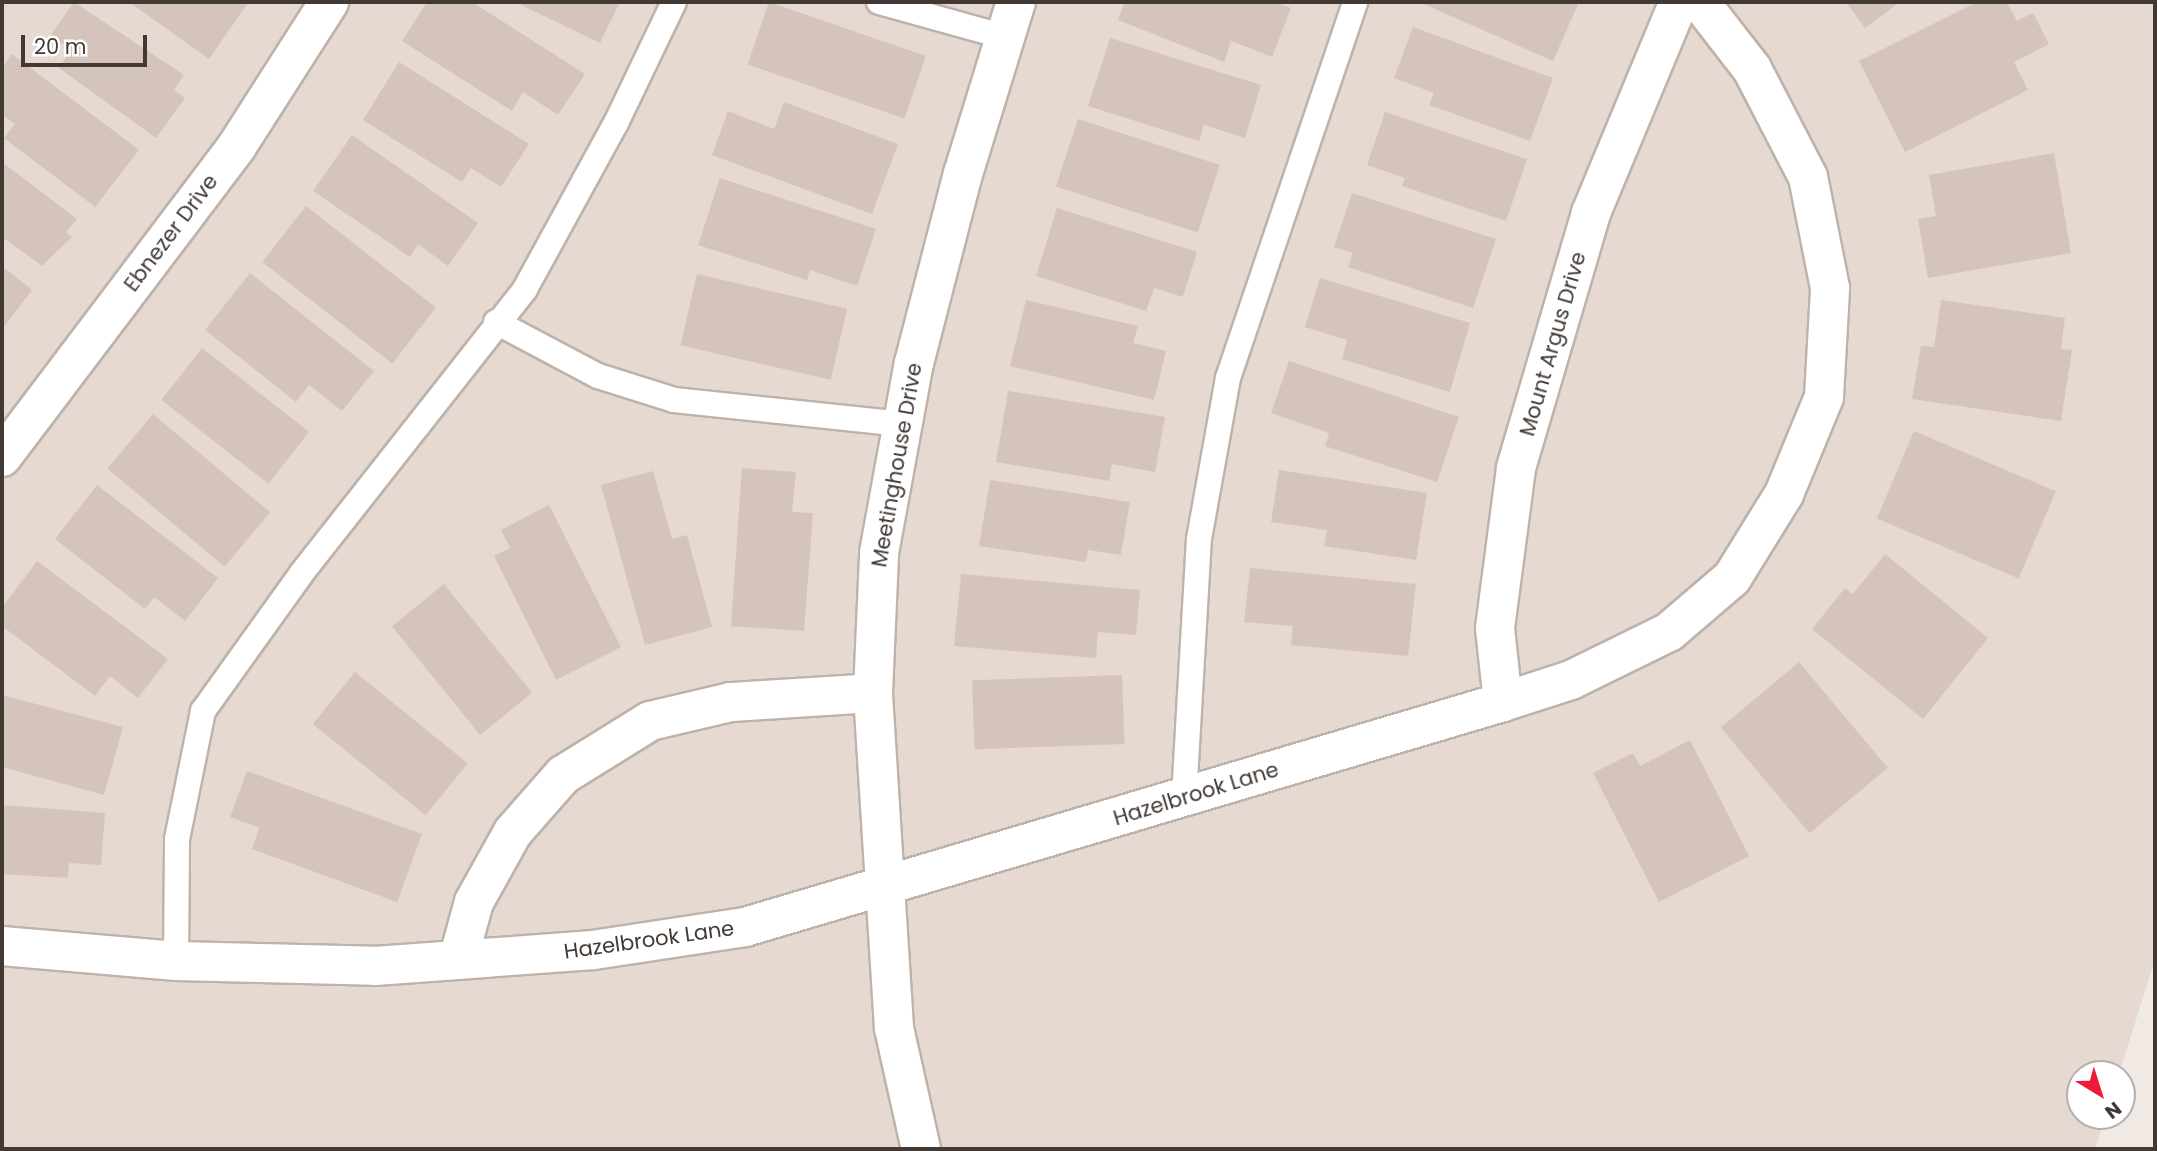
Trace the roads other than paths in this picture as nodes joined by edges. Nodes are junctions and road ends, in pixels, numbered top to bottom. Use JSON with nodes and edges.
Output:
{"nodes":[{"id":1,"x":329,"y":2,"type":"edge"},
{"id":2,"x":674,"y":2,"type":"edge"},
{"id":3,"x":879,"y":2,"type":"edge"},
{"id":4,"x":1355,"y":2,"type":"edge"},
{"id":5,"x":1679,"y":2,"type":"edge"},
{"id":6,"x":1700,"y":2,"type":"edge"},
{"id":7,"x":1011,"y":19,"type":"edge"},
{"id":8,"x":496,"y":322,"type":"junction"},
{"id":9,"x":903,"y":424,"type":"junction"},
{"id":10,"x":2,"y":457,"type":"edge"},
{"id":11,"x":873,"y":693,"type":"junction"},
{"id":12,"x":1503,"y":702,"type":"junction"},
{"id":13,"x":1184,"y":798,"type":"junction"},
{"id":14,"x":886,"y":887,"type":"junction"},
{"id":15,"x":2,"y":946,"type":"edge"},
{"id":16,"x":458,"y":960,"type":"junction"},
{"id":17,"x":176,"y":961,"type":"junction"},
{"id":18,"x":921,"y":1149,"type":"edge"}],
"edges":[{"from":1,"to":10,"type":"street","name":"Ebnezer Drive"},
{"from":2,"to":8,"type":"lane"},
{"from":3,"to":7,"type":"lane"},
{"from":4,"to":13,"type":"lane"},
{"from":5,"to":12,"type":"street","name":"Mount Argus Drive"},
{"from":6,"to":12,"type":"street","name":"Hazelbrook Lane"},
{"from":7,"to":9,"type":"street","name":"Meetinghouse Drive"},
{"from":8,"to":9,"type":"lane"},
{"from":8,"to":17,"type":"lane"},
{"from":9,"to":11,"type":"street","name":"Meetinghouse Drive"},
{"from":11,"to":14,"type":"street","name":"Meetinghouse Drive"},
{"from":11,"to":16,"type":"street"},
{"from":12,"to":13,"type":"street","name":"Hazelbrook Lane"},
{"from":13,"to":14,"type":"street","name":"Hazelbrook Lane"},
{"from":14,"to":16,"type":"street","name":"Hazelbrook Lane"},
{"from":14,"to":18,"type":"street","name":"Meetinghouse Drive"},
{"from":15,"to":17,"type":"street","name":"Hazelbrook Lane"},
{"from":16,"to":17,"type":"street","name":"Hazelbrook Lane"}]}
